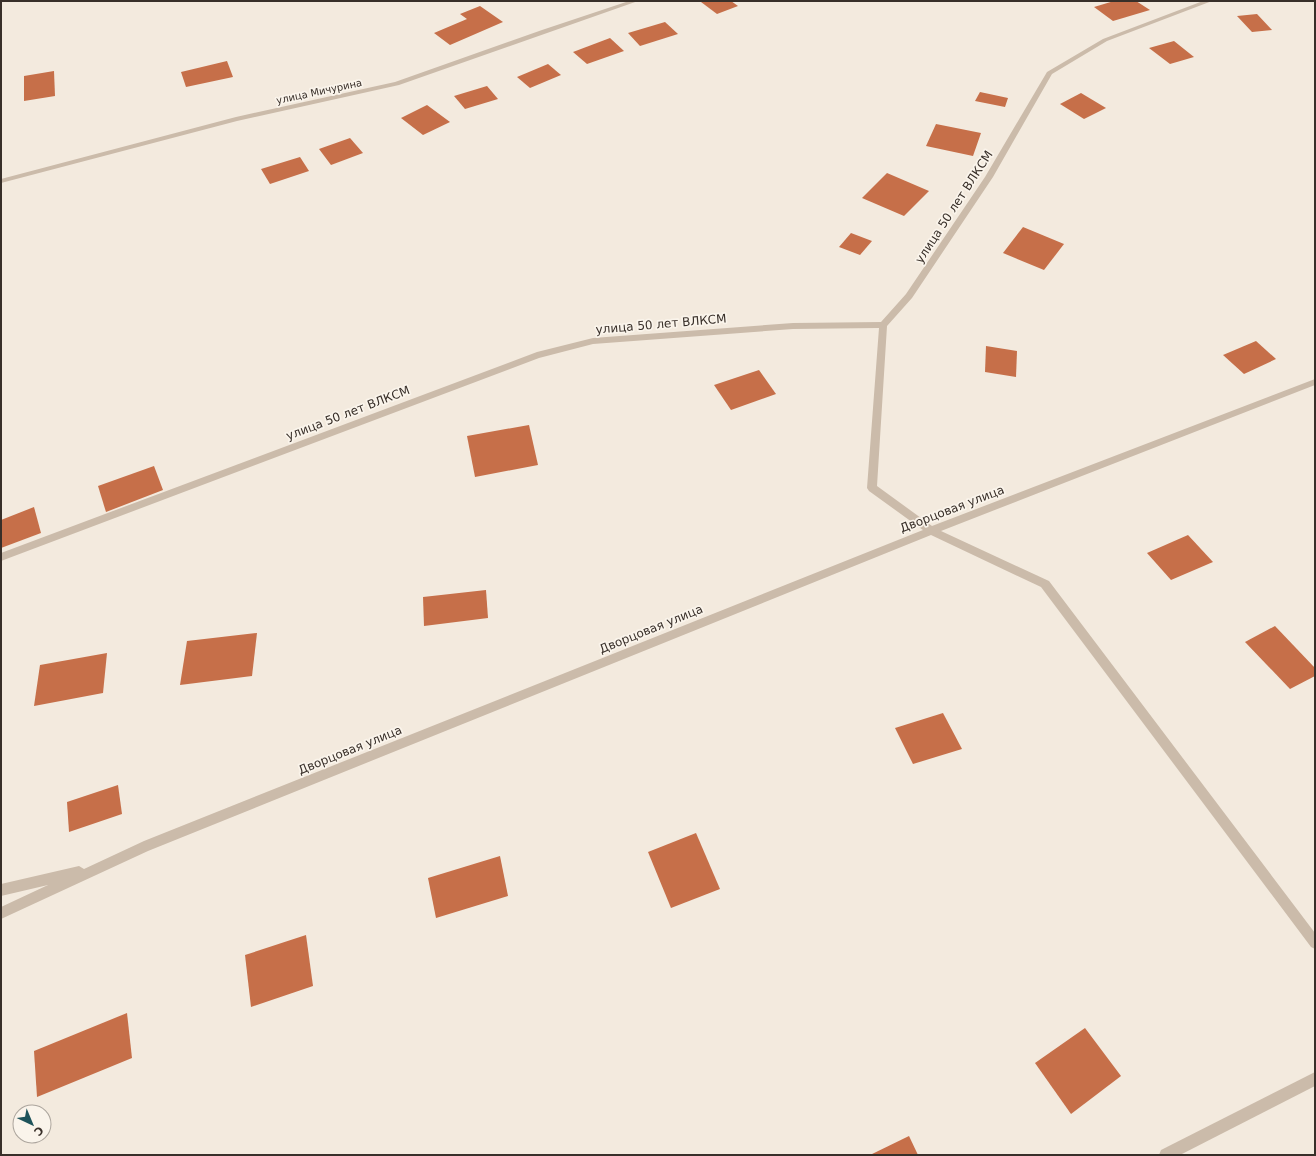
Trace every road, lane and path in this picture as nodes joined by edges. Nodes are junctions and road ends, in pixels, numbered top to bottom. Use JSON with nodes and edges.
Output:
{"nodes":[{"id":1,"x":635,"y":1,"type":"edge"},
{"id":2,"x":1209,"y":1,"type":"edge"},
{"id":3,"x":1,"y":180,"type":"edge"},
{"id":4,"x":883,"y":325,"type":"junction"},
{"id":5,"x":1315,"y":382,"type":"edge"},
{"id":6,"x":931,"y":531,"type":"junction"},
{"id":7,"x":1,"y":557,"type":"edge"},
{"id":8,"x":98,"y":868,"type":"junction"},
{"id":9,"x":1,"y":890,"type":"edge"},
{"id":10,"x":1,"y":912,"type":"edge"},
{"id":11,"x":1315,"y":944,"type":"edge"},
{"id":12,"x":1315,"y":1078,"type":"edge"},
{"id":13,"x":1166,"y":1155,"type":"edge"}],
"edges":[{"from":1,"to":3,"type":"street","name":"улица Мичурина"},
{"from":2,"to":4,"type":"street","name":"улица 50 лет ВЛКСМ"},
{"from":4,"to":6,"type":"street"},
{"from":4,"to":7,"type":"street","name":"улица 50 лет ВЛКСМ"},
{"from":5,"to":6,"type":"street","name":"Дворцовая улица"},
{"from":6,"to":8,"type":"street","name":"Дворцовая улица"},
{"from":6,"to":11,"type":"street"},
{"from":8,"to":9,"type":"street"},
{"from":8,"to":10,"type":"street","name":"Дворцовая улица"},
{"from":12,"to":13,"type":"street"}]}
